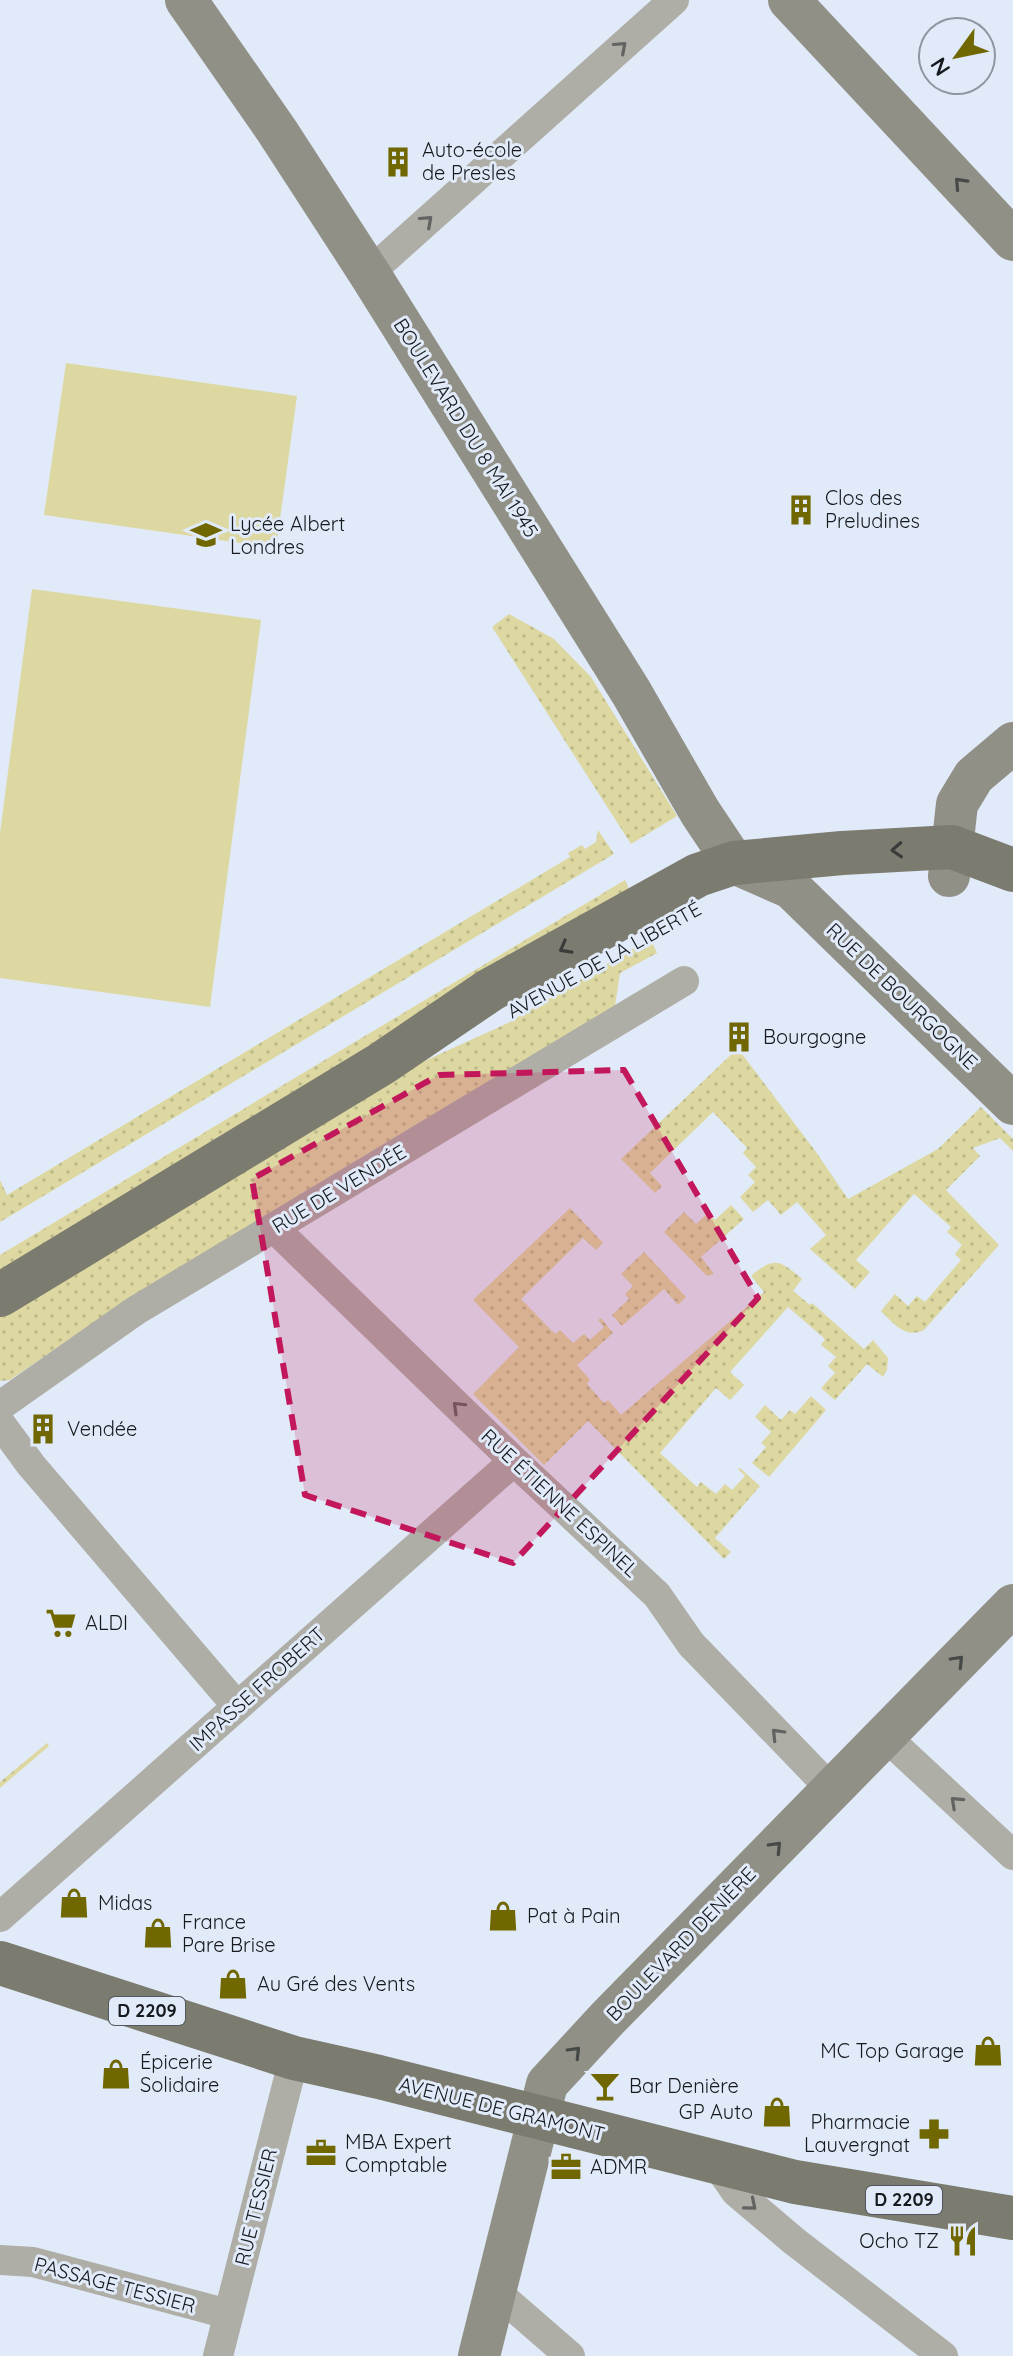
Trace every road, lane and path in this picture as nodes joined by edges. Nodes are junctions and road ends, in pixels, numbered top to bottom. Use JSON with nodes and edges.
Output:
{"nodes":[{"id":1,"x":186,"y":0,"type":"edge"},
{"id":2,"x":674,"y":0,"type":"edge"},
{"id":3,"x":800,"y":4,"type":"edge"},
{"id":4,"x":1013,"y":240,"type":"edge"},
{"id":5,"x":369,"y":273,"type":"junction"},
{"id":6,"x":1013,"y":743,"type":"edge"},
{"id":7,"x":950,"y":861,"type":"junction"},
{"id":8,"x":1013,"y":870,"type":"edge"},
{"id":9,"x":728,"y":880,"type":"junction"},
{"id":10,"x":791,"y":888,"type":"junction"},
{"id":11,"x":684,"y":981,"type":"dead end"},
{"id":12,"x":1013,"y":1104,"type":"edge"},
{"id":13,"x":274,"y":1228,"type":"junction"},
{"id":14,"x":0,"y":1295,"type":"edge"},
{"id":15,"x":0,"y":1406,"type":"edge"},
{"id":16,"x":0,"y":1423,"type":"edge"},
{"id":17,"x":514,"y":1461,"type":"junction"},
{"id":18,"x":1013,"y":1605,"type":"edge"},
{"id":19,"x":237,"y":1706,"type":"junction"},
{"id":20,"x":885,"y":1736,"type":"junction"},
{"id":21,"x":832,"y":1790,"type":"junction"},
{"id":22,"x":1013,"y":1855,"type":"edge"},
{"id":23,"x":0,"y":1917,"type":"edge"},
{"id":24,"x":0,"y":1963,"type":"edge"},
{"id":25,"x":294,"y":2058,"type":"junction"},
{"id":26,"x":538,"y":2119,"type":"junction"},
{"id":27,"x":715,"y":2162,"type":"junction"},
{"id":28,"x":795,"y":2182,"type":"junction"},
{"id":29,"x":1013,"y":2218,"type":"edge"},
{"id":30,"x":794,"y":2241,"type":"junction"},
{"id":31,"x":0,"y":2260,"type":"edge"},
{"id":32,"x":495,"y":2291,"type":"junction"},
{"id":33,"x":228,"y":2314,"type":"junction"},
{"id":34,"x":218,"y":2356,"type":"edge"},
{"id":35,"x":479,"y":2356,"type":"edge"},
{"id":36,"x":570,"y":2356,"type":"edge"},
{"id":37,"x":943,"y":2356,"type":"edge"}],
"edges":[{"from":1,"to":5,"type":"street","name":"BOULEVARD DU 8 MAI 1945"},
{"from":5,"to":2,"type":"street","one_way":true},
{"from":4,"to":3,"type":"street","one_way":true},
{"from":5,"to":9,"type":"street","name":"BOULEVARD DU 8 MAI 1945"},
{"from":6,"to":7,"type":"street"},
{"from":7,"to":8,"type":"main road"},
{"from":7,"to":9,"type":"main road","name":"AVENUE DE LA LIBERTÉ","one_way":true},
{"from":7,"to":10,"type":"main road","name":"AVENUE DE LA LIBERTÉ"},
{"from":9,"to":10,"type":"main road","name":"AVENUE DE LA LIBERTÉ"},
{"from":9,"to":14,"type":"main road","name":"AVENUE DE LA LIBERTÉ"},
{"from":10,"to":12,"type":"street","name":"RUE DE BOURGOGNE"},
{"from":11,"to":13,"type":"street","name":"RUE DE VENDÉE"},
{"from":13,"to":15,"type":"street","name":"RUE DE VENDÉE"},
{"from":17,"to":13,"type":"street","name":"RUE ÉTIENNE ESPINEL","one_way":true},
{"from":16,"to":19,"type":"street"},
{"from":17,"to":19,"type":"street","name":"IMPASSE FROBERT"},
{"from":21,"to":17,"type":"street","name":"RUE ÉTIENNE ESPINEL","one_way":true},
{"from":20,"to":18,"type":"street","name":"BOULEVARD DENIÈRE","one_way":true},
{"from":19,"to":23,"type":"street","name":"IMPASSE FROBERT"},
{"from":20,"to":21,"type":"street","name":"BOULEVARD DENIÈRE"},
{"from":22,"to":20,"type":"street","one_way":true},
{"from":26,"to":21,"type":"street","name":"BOULEVARD DENIÈRE","one_way":true},
{"from":24,"to":25,"type":"main road","name":"AVENUE DE GRAMONT","number":"D 2209"},
{"from":25,"to":26,"type":"main road","name":"AVENUE DE GRAMONT","number":"D 2209"},
{"from":25,"to":33,"type":"street","name":"RUE TESSIER"},
{"from":26,"to":27,"type":"main road","name":"AVENUE DE GRAMONT","number":"D 2209"},
{"from":26,"to":32,"type":"street","name":"BOULEVARD DENIÈRE"},
{"from":27,"to":28,"type":"main road","name":"AVENUE DE GRAMONT","number":"D 2209"},
{"from":27,"to":30,"type":"street","one_way":true},
{"from":28,"to":29,"type":"main road","name":"AVENUE DE GRAMONT","number":"D 2209"},
{"from":28,"to":30,"type":"street"},
{"from":30,"to":37,"type":"street"},
{"from":31,"to":33,"type":"street","name":"PASSAGE TESSIER"},
{"from":32,"to":35,"type":"street","name":"BOULEVARD DENIÈRE"},
{"from":32,"to":36,"type":"street"},
{"from":33,"to":34,"type":"street","name":"RUE TESSIER"}]}
